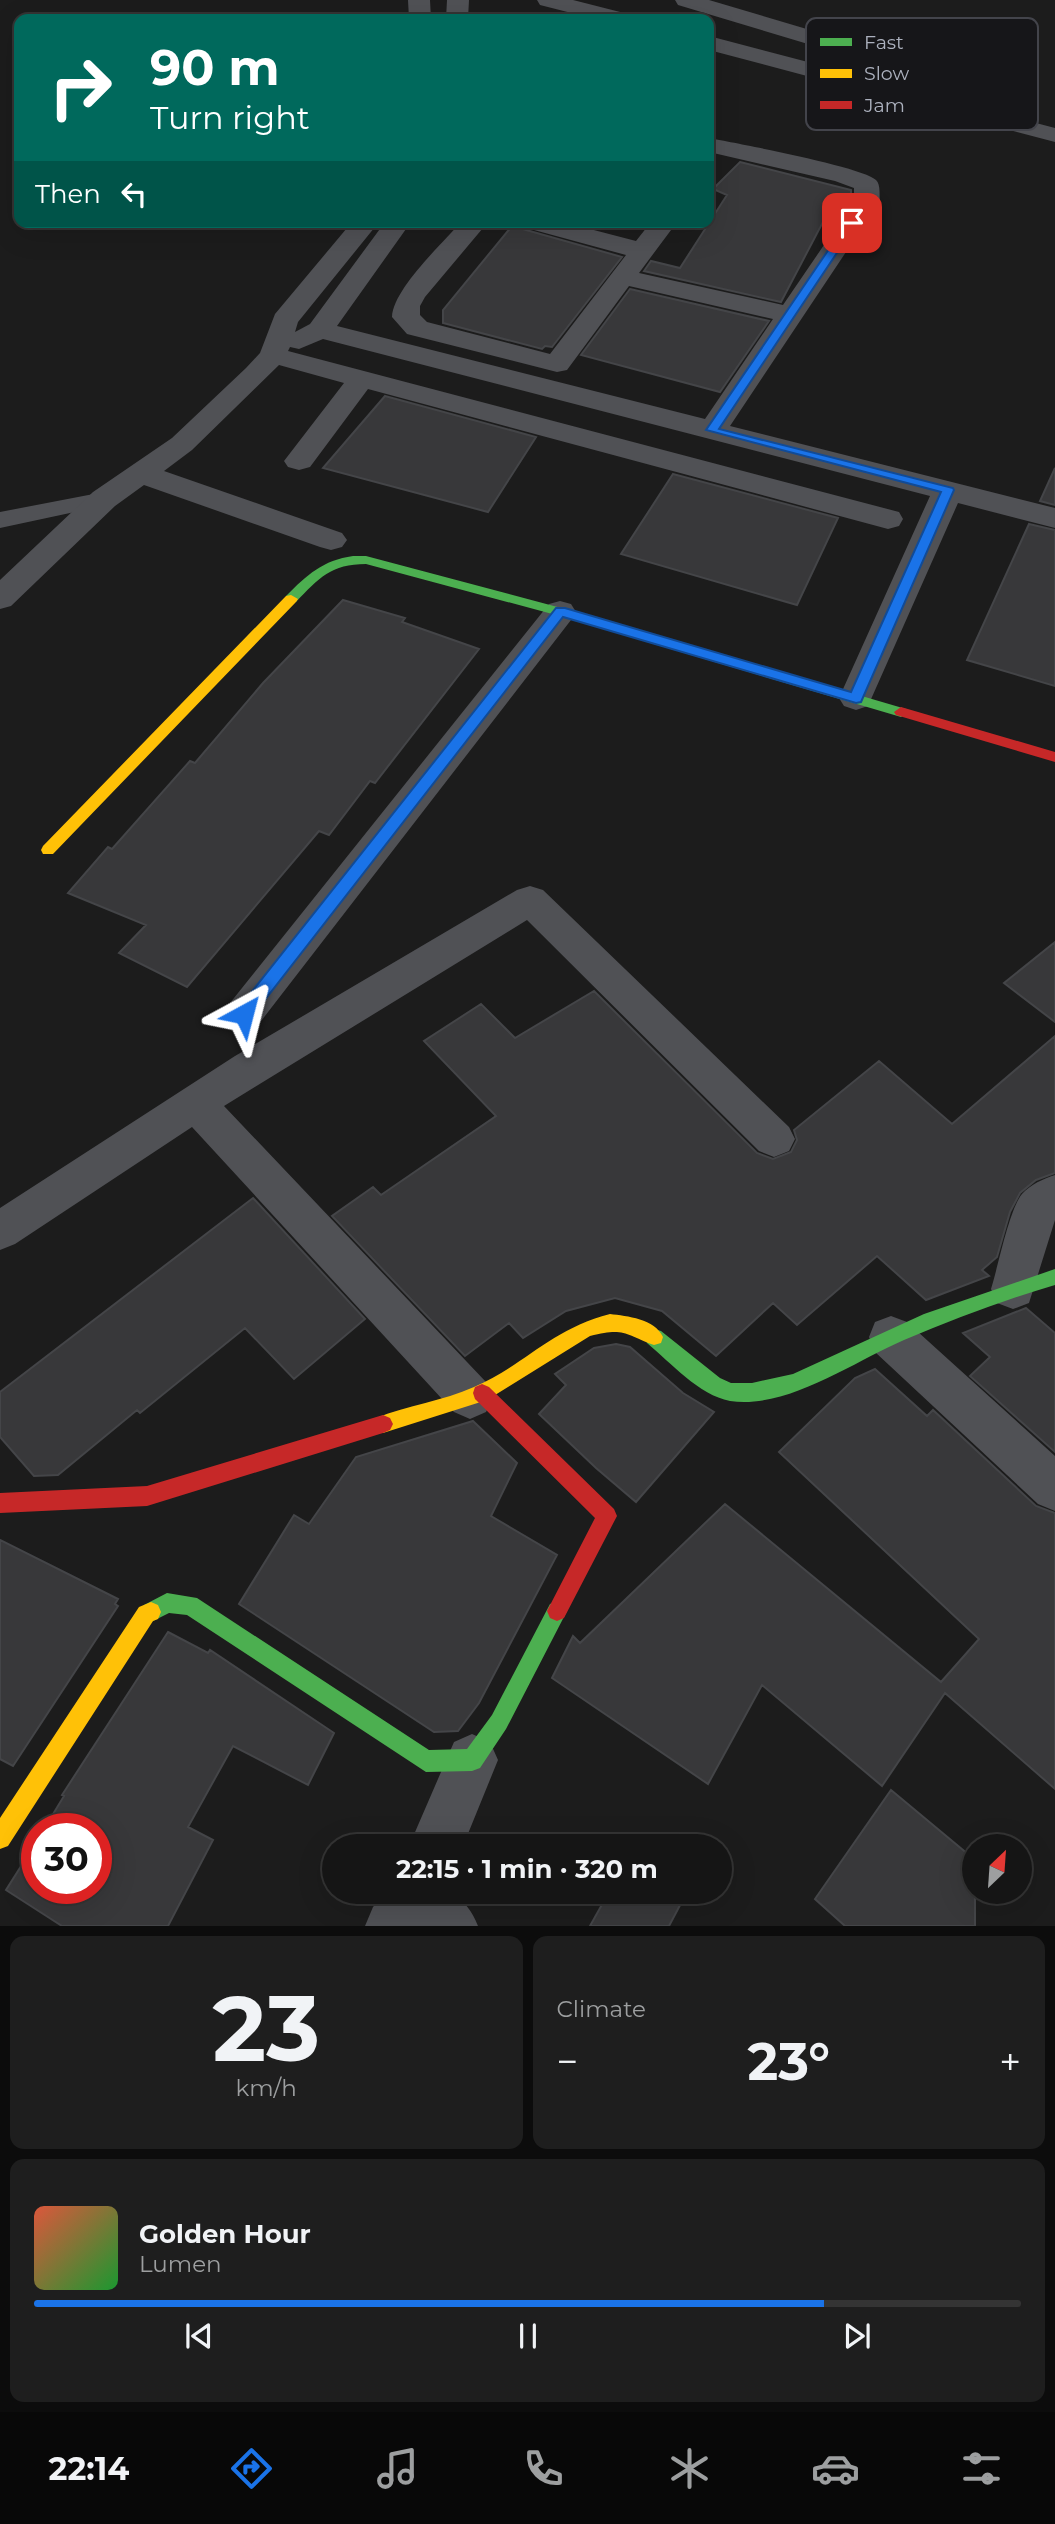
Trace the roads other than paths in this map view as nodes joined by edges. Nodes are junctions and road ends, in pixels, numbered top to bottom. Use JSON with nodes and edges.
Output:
{"nodes":[{"id":1,"x":548,"y":0,"type":"edge"},
{"id":2,"x":686,"y":0,"type":"edge"},
{"id":3,"x":601,"y":14,"type":"edge"},
{"id":4,"x":806,"y":36,"type":"edge"},
{"id":5,"x":714,"y":44,"type":"edge"},
{"id":6,"x":806,"y":69,"type":"edge"},
{"id":7,"x":1036,"y":130,"type":"edge"},
{"id":8,"x":1055,"y":135,"type":"edge"},
{"id":9,"x":714,"y":152,"type":"edge"},
{"id":10,"x":361,"y":228,"type":"edge"},
{"id":11,"x":394,"y":228,"type":"edge"},
{"id":12,"x":470,"y":228,"type":"edge"},
{"id":13,"x":555,"y":228,"type":"edge"},
{"id":14,"x":659,"y":228,"type":"edge"},
{"id":15,"x":642,"y":251,"type":"junction"},
{"id":16,"x":623,"y":277,"type":"junction"},
{"id":17,"x":790,"y":315,"type":"junction"},
{"id":18,"x":320,"y":330,"type":"junction"},
{"id":19,"x":273,"y":355,"type":"junction"},
{"id":20,"x":557,"y":364,"type":"junction"},
{"id":21,"x":362,"y":378,"type":"junction"},
{"id":22,"x":704,"y":407,"type":"junction"},
{"id":23,"x":299,"y":461,"type":"dead end"},
{"id":24,"x":141,"y":473,"type":"junction"},
{"id":25,"x":948,"y":490,"type":"junction"},
{"id":26,"x":104,"y":499,"type":"junction"},
{"id":27,"x":1055,"y":517,"type":"edge"},
{"id":28,"x":888,"y":519,"type":"dead end"},
{"id":29,"x":0,"y":520,"type":"edge"},
{"id":30,"x":331,"y":540,"type":"dead end"},
{"id":31,"x":0,"y":597,"type":"edge"},
{"id":32,"x":560,"y":612,"type":"junction"},
{"id":33,"x":856,"y":698,"type":"junction"},
{"id":34,"x":1055,"y":757,"type":"edge"},
{"id":35,"x":48,"y":850,"type":"dead end"},
{"id":36,"x":244,"y":1014,"type":"dead end"},
{"id":37,"x":195,"y":1104,"type":"junction"},
{"id":38,"x":774,"y":1139,"type":"dead end"},
{"id":39,"x":1055,"y":1193,"type":"edge"},
{"id":40,"x":0,"y":1231,"type":"edge"},
{"id":41,"x":1055,"y":1277,"type":"edge"},
{"id":42,"x":1013,"y":1289,"type":"junction"},
{"id":43,"x":891,"y":1337,"type":"junction"},
{"id":44,"x":476,"y":1395,"type":"junction"},
{"id":45,"x":1055,"y":1488,"type":"edge"},
{"id":46,"x":0,"y":1503,"type":"edge"},
{"id":47,"x":472,"y":1760,"type":"junction"},
{"id":48,"x":441,"y":1834,"type":"edge"},
{"id":49,"x":0,"y":1838,"type":"edge"}],
"edges":[{"from":1,"to":3,"type":"street"},
{"from":2,"to":4,"type":"street"},
{"from":5,"to":6,"type":"street"},
{"from":7,"to":8,"type":"street"},
{"from":9,"to":17,"type":"street"},
{"from":10,"to":19,"type":"street"},
{"from":11,"to":18,"type":"street"},
{"from":12,"to":20,"type":"street"},
{"from":13,"to":15,"type":"street"},
{"from":14,"to":15,"type":"street"},
{"from":15,"to":16,"type":"street"},
{"from":16,"to":17,"type":"street"},
{"from":16,"to":20,"type":"street"},
{"from":17,"to":22,"type":"street"},
{"from":18,"to":19,"type":"street"},
{"from":18,"to":22,"type":"street"},
{"from":19,"to":21,"type":"street"},
{"from":19,"to":24,"type":"street"},
{"from":20,"to":22,"type":"street"},
{"from":21,"to":23,"type":"street"},
{"from":21,"to":28,"type":"street"},
{"from":22,"to":25,"type":"street"},
{"from":24,"to":26,"type":"street"},
{"from":24,"to":30,"type":"street"},
{"from":25,"to":27,"type":"street"},
{"from":25,"to":33,"type":"street"},
{"from":26,"to":29,"type":"lane"},
{"from":26,"to":31,"type":"street"},
{"from":32,"to":33,"type":"street"},
{"from":32,"to":35,"type":"street"},
{"from":32,"to":36,"type":"street"},
{"from":33,"to":34,"type":"street"},
{"from":37,"to":38,"type":"street"},
{"from":37,"to":40,"type":"street"},
{"from":37,"to":44,"type":"street"},
{"from":39,"to":42,"type":"street"},
{"from":41,"to":42,"type":"street"},
{"from":42,"to":43,"type":"street"},
{"from":43,"to":44,"type":"street"},
{"from":43,"to":45,"type":"street"},
{"from":44,"to":46,"type":"street"},
{"from":44,"to":47,"type":"street"},
{"from":47,"to":48,"type":"street"},
{"from":47,"to":49,"type":"street"}]}
